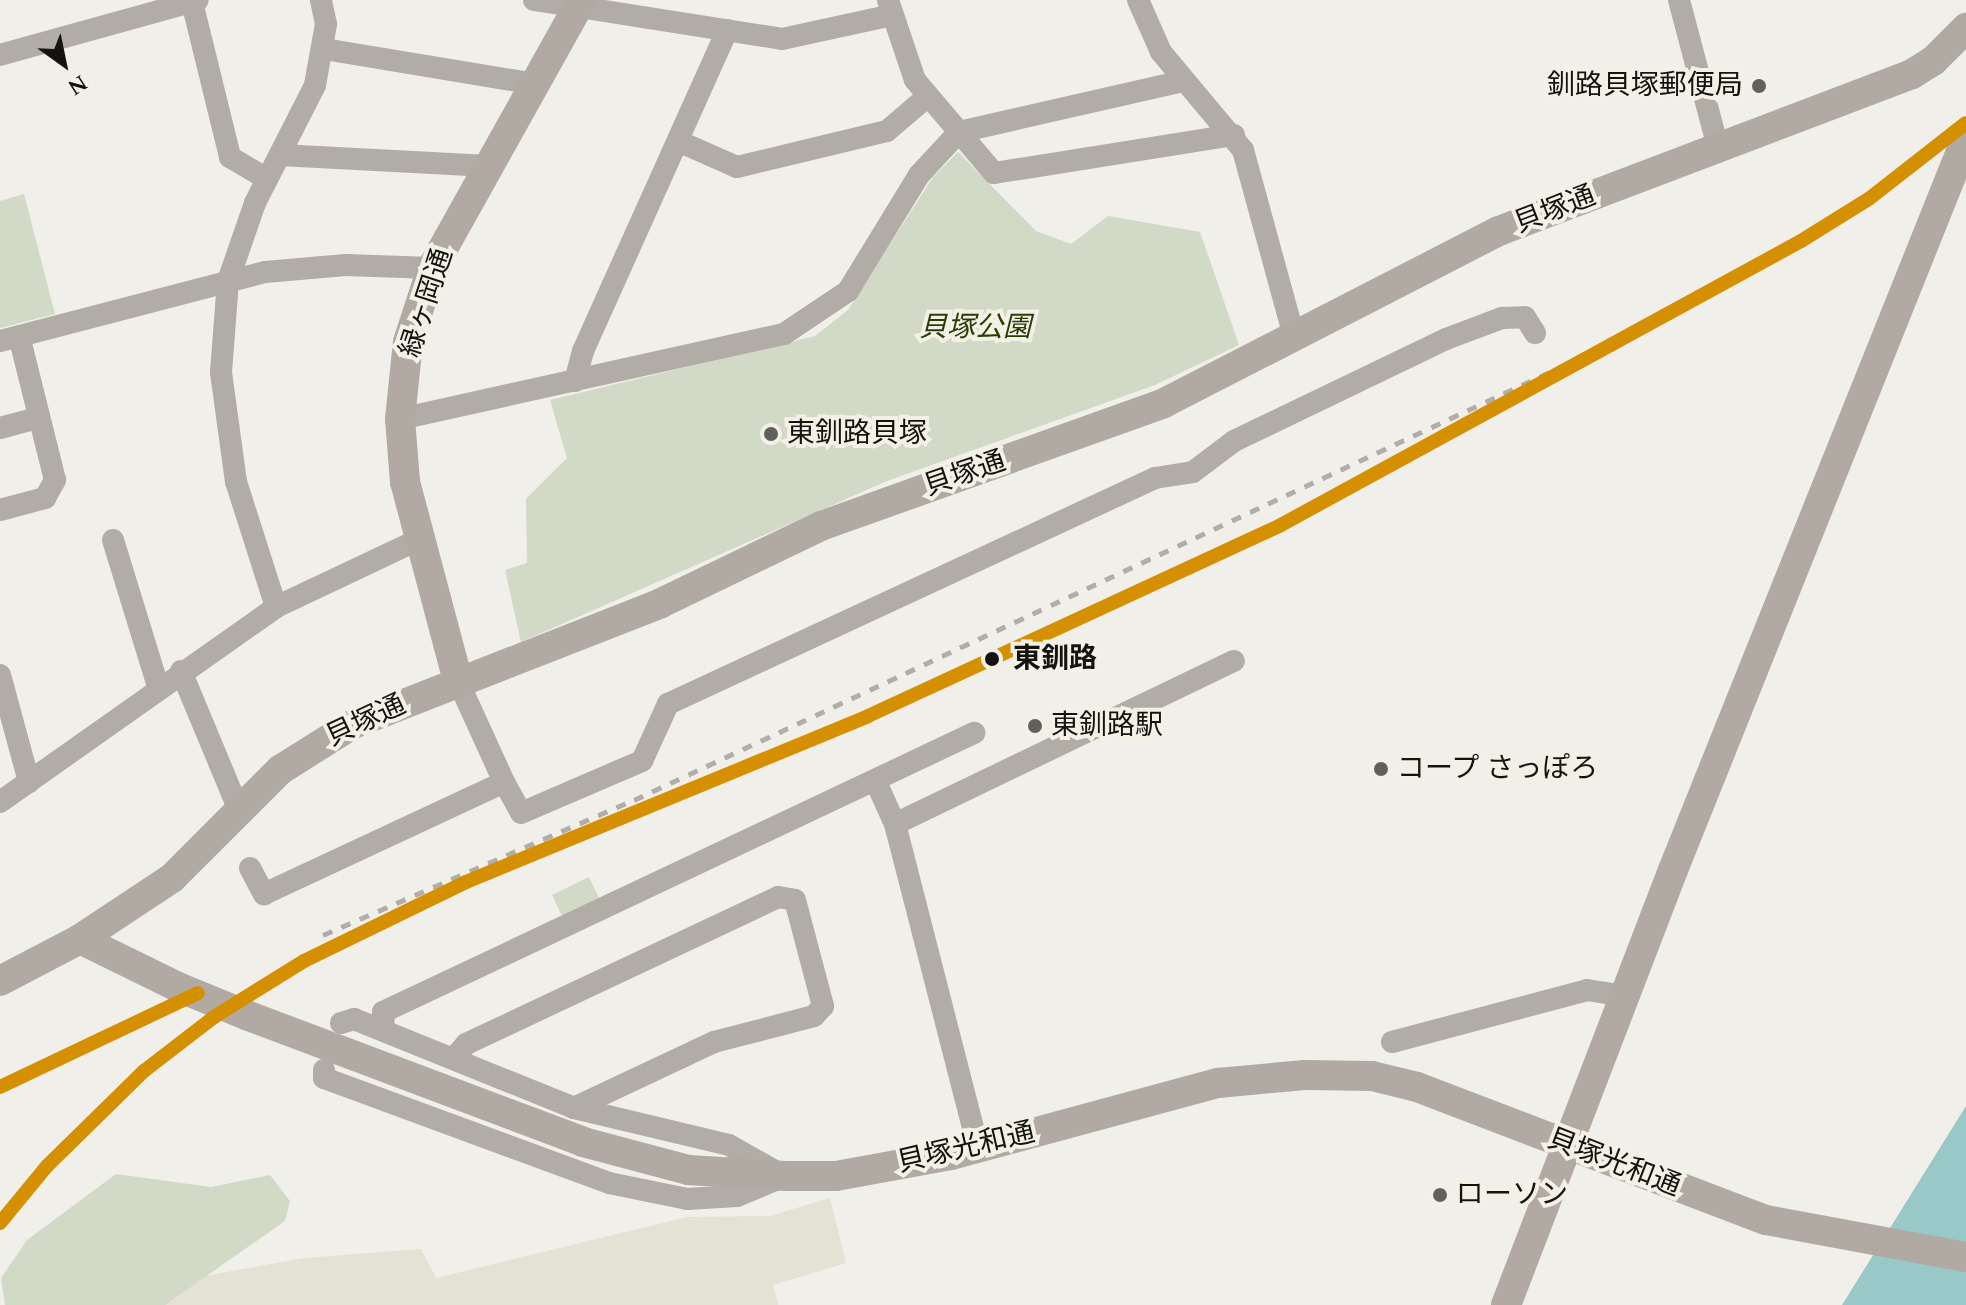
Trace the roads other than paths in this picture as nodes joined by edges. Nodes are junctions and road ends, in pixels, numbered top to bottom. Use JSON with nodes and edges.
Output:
{"nodes":[{"id":1,"x":321,"y":0,"type":"edge"},
{"id":2,"x":534,"y":0,"type":"edge"},
{"id":3,"x":1138,"y":0,"type":"edge"},
{"id":4,"x":1679,"y":0,"type":"edge"},
{"id":5,"x":195,"y":1,"type":"edge"},
{"id":6,"x":581,"y":3,"type":"edge"},
{"id":7,"x":890,"y":7,"type":"edge"},
{"id":8,"x":1966,"y":28,"type":"edge"},
{"id":9,"x":727,"y":30,"type":"junction"},
{"id":10,"x":324,"y":49,"type":"junction"},
{"id":11,"x":0,"y":55,"type":"edge"},
{"id":12,"x":1184,"y":81,"type":"junction"},
{"id":13,"x":536,"y":84,"type":"junction"},
{"id":14,"x":928,"y":96,"type":"junction"},
{"id":15,"x":959,"y":132,"type":"junction"},
{"id":16,"x":1234,"y":135,"type":"junction"},
{"id":17,"x":1966,"y":139,"type":"edge"},
{"id":18,"x":678,"y":141,"type":"junction"},
{"id":19,"x":1718,"y":148,"type":"junction"},
{"id":20,"x":280,"y":155,"type":"junction"},
{"id":21,"x":489,"y":166,"type":"junction"},
{"id":22,"x":267,"y":179,"type":"junction"},
{"id":23,"x":432,"y":268,"type":"junction"},
{"id":24,"x":228,"y":281,"type":"junction"},
{"id":25,"x":1535,"y":333,"type":"dead end"},
{"id":26,"x":1294,"y":336,"type":"junction"},
{"id":27,"x":10,"y":339,"type":"edge"},
{"id":28,"x":575,"y":381,"type":"junction"},
{"id":29,"x":37,"y":418,"type":"junction"},
{"id":30,"x":400,"y":419,"type":"junction"},
{"id":31,"x":0,"y":428,"type":"edge"},
{"id":32,"x":0,"y":510,"type":"edge"},
{"id":33,"x":113,"y":540,"type":"dead end"},
{"id":34,"x":418,"y":540,"type":"junction"},
{"id":35,"x":276,"y":607,"type":"junction"},
{"id":36,"x":1234,"y":661,"type":"dead end"},
{"id":37,"x":181,"y":671,"type":"junction"},
{"id":38,"x":0,"y":675,"type":"edge"},
{"id":39,"x":458,"y":681,"type":"junction"},
{"id":40,"x":158,"y":686,"type":"junction"},
{"id":41,"x":974,"y":733,"type":"dead end"},
{"id":42,"x":29,"y":782,"type":"junction"},
{"id":43,"x":504,"y":782,"type":"junction"},
{"id":44,"x":876,"y":782,"type":"junction"},
{"id":45,"x":0,"y":802,"type":"edge"},
{"id":46,"x":239,"y":810,"type":"junction"},
{"id":47,"x":895,"y":824,"type":"junction"},
{"id":48,"x":250,"y":868,"type":"dead end"},
{"id":49,"x":80,"y":939,"type":"junction"},
{"id":50,"x":0,"y":981,"type":"edge"},
{"id":51,"x":1625,"y":996,"type":"junction"},
{"id":52,"x":341,"y":1023,"type":"dead end"},
{"id":53,"x":384,"y":1031,"type":"junction"},
{"id":54,"x":1392,"y":1042,"type":"dead end"},
{"id":55,"x":454,"y":1058,"type":"junction"},
{"id":56,"x":324,"y":1070,"type":"dead end"},
{"id":57,"x":574,"y":1108,"type":"junction"},
{"id":58,"x":1568,"y":1144,"type":"junction"},
{"id":59,"x":978,"y":1147,"type":"junction"},
{"id":60,"x":785,"y":1176,"type":"junction"},
{"id":61,"x":1966,"y":1257,"type":"edge"},
{"id":62,"x":1506,"y":1305,"type":"edge"}],
"edges":[{"from":1,"to":10,"type":"street"},
{"from":2,"to":6,"type":"street"},
{"from":3,"to":12,"type":"street"},
{"from":4,"to":19,"type":"street"},
{"from":5,"to":11,"type":"street"},
{"from":5,"to":22,"type":"street"},
{"from":6,"to":9,"type":"street"},
{"from":6,"to":13,"type":"street","name":"緑ヶ岡通"},
{"from":7,"to":9,"type":"street"},
{"from":7,"to":14,"type":"street"},
{"from":8,"to":19,"type":"street","name":"貝塚通"},
{"from":9,"to":18,"type":"street"},
{"from":10,"to":13,"type":"street"},
{"from":10,"to":20,"type":"street"},
{"from":12,"to":15,"type":"street"},
{"from":12,"to":16,"type":"street"},
{"from":13,"to":21,"type":"street","name":"緑ヶ岡通"},
{"from":14,"to":15,"type":"street"},
{"from":14,"to":18,"type":"street"},
{"from":15,"to":16,"type":"street"},
{"from":15,"to":28,"type":"street"},
{"from":16,"to":26,"type":"street"},
{"from":17,"to":51,"type":"street"},
{"from":18,"to":28,"type":"street"},
{"from":19,"to":26,"type":"street","name":"貝塚通"},
{"from":20,"to":21,"type":"street"},
{"from":20,"to":22,"type":"street"},
{"from":21,"to":23,"type":"street","name":"緑ヶ岡通"},
{"from":22,"to":24,"type":"street"},
{"from":23,"to":24,"type":"street"},
{"from":23,"to":30,"type":"street","name":"緑ヶ岡通"},
{"from":24,"to":27,"type":"street"},
{"from":24,"to":35,"type":"street"},
{"from":25,"to":43,"type":"street"},
{"from":26,"to":39,"type":"street","name":"貝塚通"},
{"from":27,"to":29,"type":"street"},
{"from":28,"to":30,"type":"street"},
{"from":29,"to":31,"type":"street"},
{"from":29,"to":32,"type":"street"},
{"from":30,"to":34,"type":"street","name":"緑ヶ岡通"},
{"from":33,"to":40,"type":"street"},
{"from":34,"to":35,"type":"street"},
{"from":34,"to":39,"type":"street","name":"緑ヶ岡通"},
{"from":35,"to":37,"type":"street"},
{"from":36,"to":47,"type":"street"},
{"from":37,"to":40,"type":"street"},
{"from":37,"to":46,"type":"street"},
{"from":38,"to":42,"type":"street"},
{"from":39,"to":43,"type":"street"},
{"from":39,"to":46,"type":"street","name":"貝塚通"},
{"from":40,"to":42,"type":"street"},
{"from":41,"to":44,"type":"street"},
{"from":42,"to":45,"type":"street"},
{"from":43,"to":48,"type":"street"},
{"from":44,"to":47,"type":"street"},
{"from":44,"to":53,"type":"street"},
{"from":46,"to":49,"type":"street","name":"貝塚通"},
{"from":47,"to":59,"type":"street"},
{"from":49,"to":50,"type":"street","name":"貝塚通"},
{"from":49,"to":60,"type":"street","name":"貝塚光和通","bridge":true},
{"from":51,"to":54,"type":"street"},
{"from":51,"to":58,"type":"street"},
{"from":52,"to":53,"type":"street"},
{"from":53,"to":55,"type":"street"},
{"from":55,"to":57,"type":"street"},
{"from":55,"to":57,"type":"street"},
{"from":56,"to":60,"type":"street"},
{"from":57,"to":60,"type":"street"},
{"from":58,"to":59,"type":"street","name":"貝塚光和通"},
{"from":58,"to":61,"type":"street","name":"貝塚光和通"},
{"from":58,"to":62,"type":"street"},
{"from":59,"to":60,"type":"street","name":"貝塚光和通"}]}
